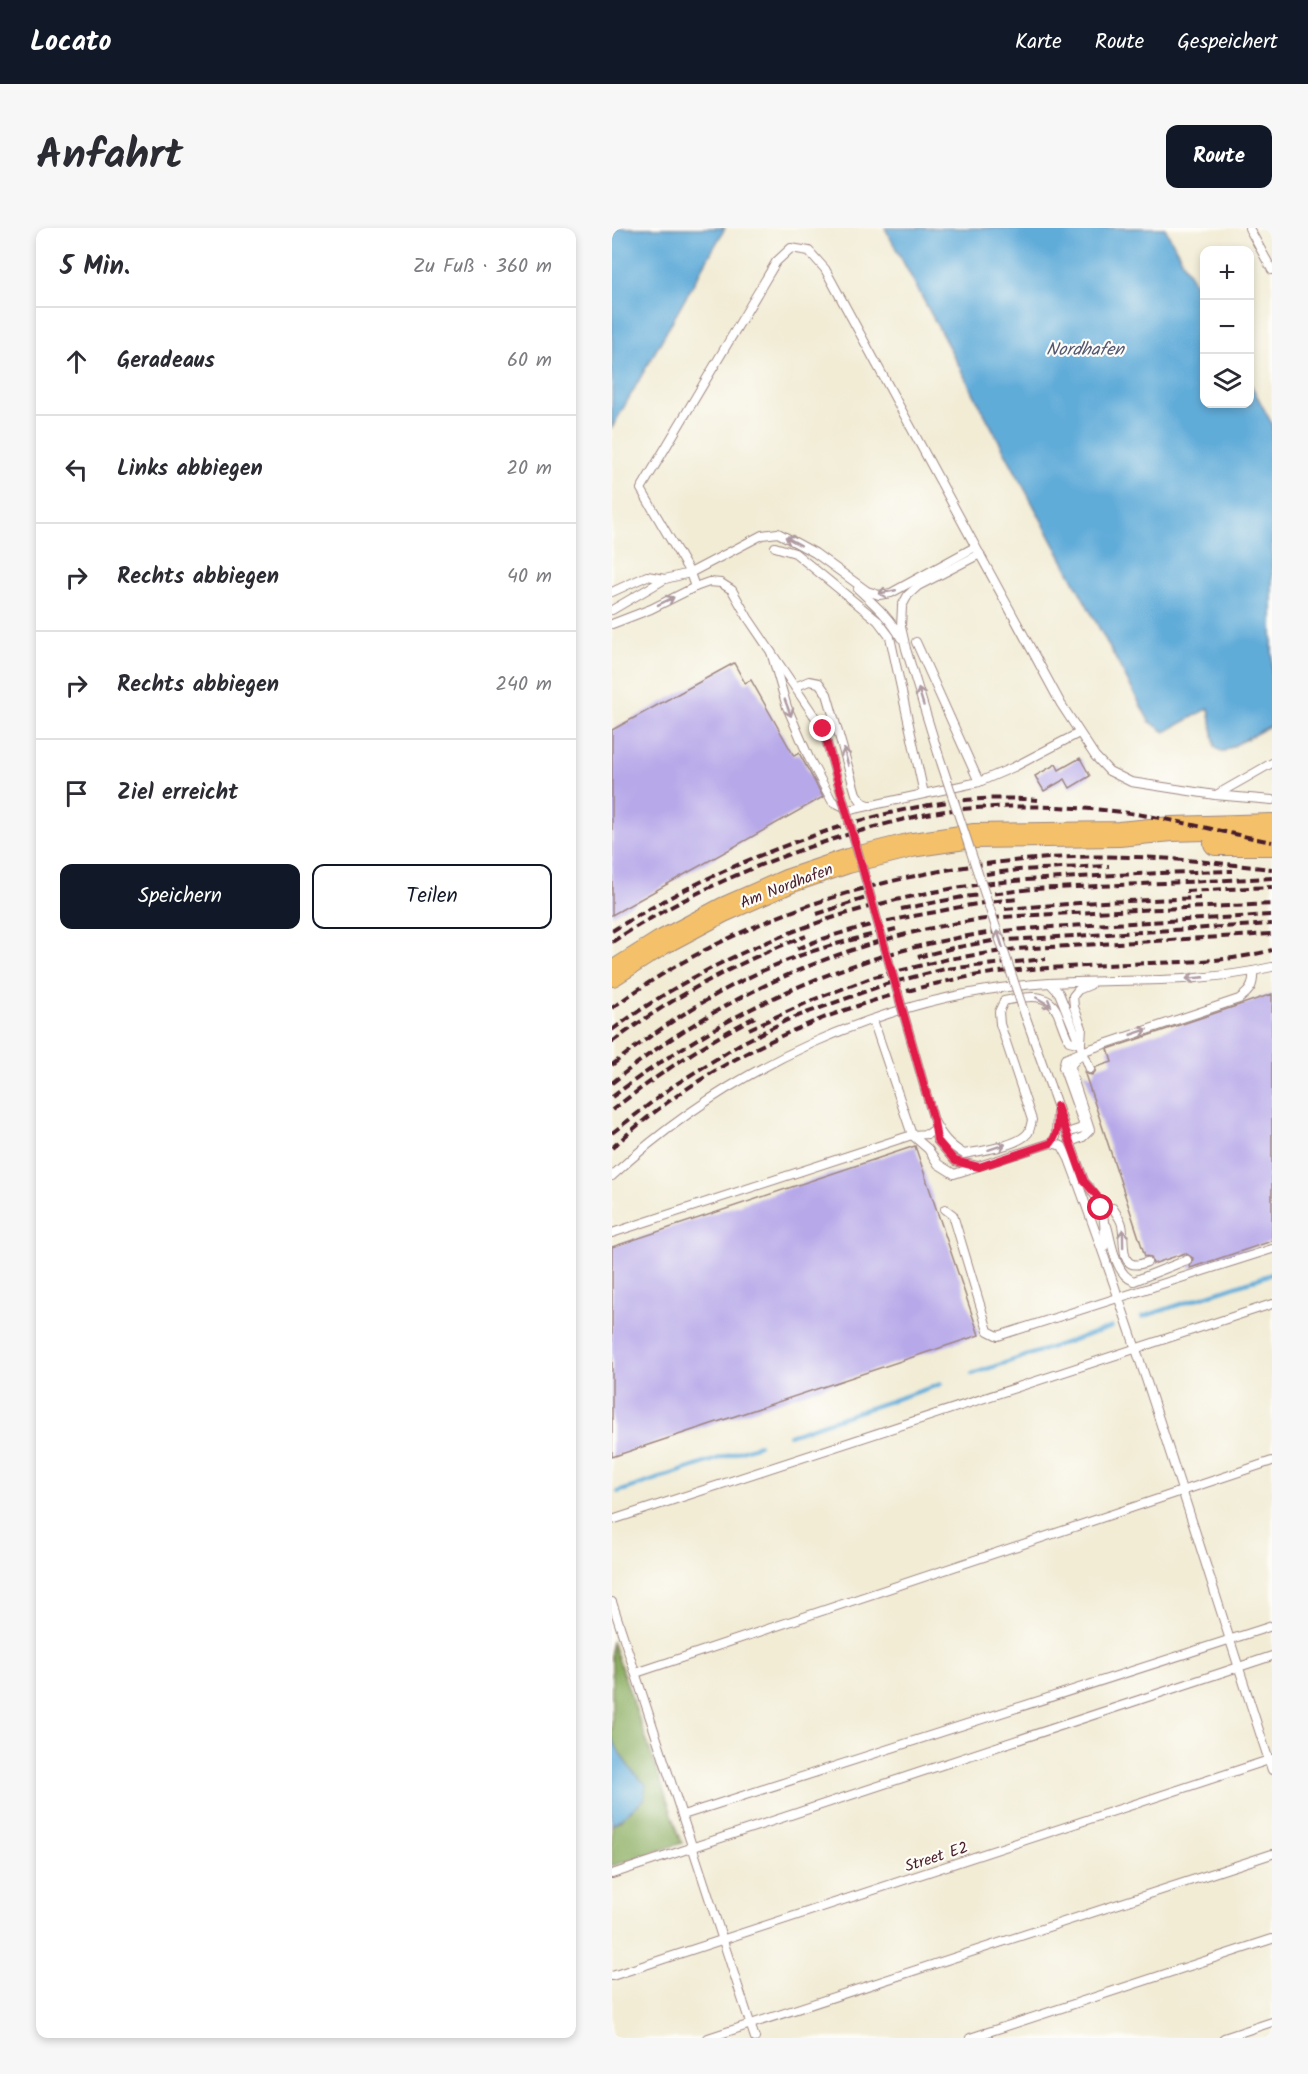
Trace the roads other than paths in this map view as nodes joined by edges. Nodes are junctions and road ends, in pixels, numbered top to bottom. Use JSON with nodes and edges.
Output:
{"nodes":[{"id":1,"x":1249,"y":228,"type":"edge"},
{"id":2,"x":1272,"y":270,"type":"edge"},
{"id":3,"x":775,"y":546,"type":"dead end"},
{"id":4,"x":977,"y":550,"type":"junction"},
{"id":5,"x":690,"y":573,"type":"junction"},
{"id":6,"x":841,"y":573,"type":"junction"},
{"id":7,"x":665,"y":579,"type":"junction"},
{"id":8,"x":695,"y":587,"type":"junction"},
{"id":9,"x":612,"y":592,"type":"edge"},
{"id":10,"x":612,"y":610,"type":"edge"},
{"id":11,"x":612,"y":624,"type":"edge"},
{"id":12,"x":916,"y":642,"type":"dead end"},
{"id":13,"x":906,"y":649,"type":"junction"},
{"id":14,"x":771,"y":652,"type":"junction"},
{"id":15,"x":795,"y":687,"type":"junction"},
{"id":16,"x":1079,"y":733,"type":"junction"},
{"id":17,"x":1272,"y":763,"type":"edge"},
{"id":18,"x":980,"y":782,"type":"junction"},
{"id":19,"x":924,"y":794,"type":"junction"},
{"id":20,"x":1215,"y":795,"type":"junction"},
{"id":21,"x":1272,"y":801,"type":"edge"},
{"id":22,"x":871,"y":806,"type":"junction"},
{"id":23,"x":1272,"y":826,"type":"edge"},
{"id":24,"x":1119,"y":834,"type":"junction"},
{"id":25,"x":1272,"y":843,"type":"edge"},
{"id":26,"x":1272,"y":967,"type":"edge"},
{"id":27,"x":1253,"y":971,"type":"junction"},
{"id":28,"x":612,"y":974,"type":"edge"},
{"id":29,"x":1050,"y":983,"type":"junction"},
{"id":30,"x":1098,"y":983,"type":"junction"},
{"id":31,"x":873,"y":1020,"type":"junction"},
{"id":32,"x":1082,"y":1047,"type":"junction"},
{"id":33,"x":1090,"y":1069,"type":"dead end"},
{"id":34,"x":1057,"y":1106,"type":"junction"},
{"id":35,"x":934,"y":1125,"type":"junction"},
{"id":36,"x":1067,"y":1133,"type":"junction"},
{"id":37,"x":912,"y":1135,"type":"junction"},
{"id":38,"x":1070,"y":1142,"type":"junction"},
{"id":39,"x":1051,"y":1143,"type":"junction"},
{"id":40,"x":979,"y":1167,"type":"junction"},
{"id":41,"x":612,"y":1176,"type":"edge"},
{"id":42,"x":1101,"y":1208,"type":"junction"},
{"id":43,"x":945,"y":1209,"type":"dead end"},
{"id":44,"x":1106,"y":1221,"type":"junction"},
{"id":45,"x":612,"y":1233,"type":"edge"},
{"id":46,"x":1272,"y":1249,"type":"edge"},
{"id":47,"x":1104,"y":1251,"type":"junction"},
{"id":48,"x":1187,"y":1260,"type":"dead end"},
{"id":49,"x":1147,"y":1262,"type":"dead end"},
{"id":50,"x":1120,"y":1298,"type":"junction"},
{"id":51,"x":1272,"y":1304,"type":"edge"},
{"id":52,"x":1136,"y":1350,"type":"junction"},
{"id":53,"x":1272,"y":1461,"type":"edge"},
{"id":54,"x":1183,"y":1490,"type":"junction"},
{"id":55,"x":612,"y":1519,"type":"edge"},
{"id":56,"x":612,"y":1602,"type":"edge"},
{"id":57,"x":1272,"y":1626,"type":"edge"},
{"id":58,"x":1230,"y":1640,"type":"junction"},
{"id":59,"x":1272,"y":1656,"type":"edge"},
{"id":60,"x":1239,"y":1666,"type":"junction"},
{"id":61,"x":636,"y":1672,"type":"junction"},
{"id":62,"x":1270,"y":1760,"type":"edge"},
{"id":63,"x":1272,"y":1770,"type":"edge"},
{"id":64,"x":683,"y":1815,"type":"junction"},
{"id":65,"x":693,"y":1847,"type":"junction"},
{"id":66,"x":1272,"y":1854,"type":"edge"},
{"id":67,"x":612,"y":1874,"type":"edge"},
{"id":68,"x":1272,"y":1939,"type":"edge"},
{"id":69,"x":723,"y":1940,"type":"junction"},
{"id":70,"x":612,"y":1976,"type":"edge"},
{"id":71,"x":1272,"y":2022,"type":"edge"},
{"id":72,"x":750,"y":2024,"type":"junction"},
{"id":73,"x":708,"y":2038,"type":"edge"},
{"id":74,"x":755,"y":2038,"type":"edge"},
{"id":75,"x":970,"y":2038,"type":"edge"},
{"id":76,"x":1224,"y":2038,"type":"edge"}],
"edges":[{"from":1,"to":2,"type":"lane"},
{"from":3,"to":19,"type":"lane"},
{"from":4,"to":5,"type":"lane"},
{"from":4,"to":6,"type":"lane","one_way":true},
{"from":4,"to":13,"type":"lane"},
{"from":4,"to":16,"type":"lane"},
{"from":6,"to":5,"type":"lane","one_way":true},
{"from":5,"to":7,"type":"lane"},
{"from":5,"to":8,"type":"lane"},
{"from":6,"to":13,"type":"lane"},
{"from":7,"to":9,"type":"lane"},
{"from":7,"to":10,"type":"lane"},
{"from":11,"to":8,"type":"lane","one_way":true},
{"from":8,"to":14,"type":"lane"},
{"from":12,"to":18,"type":"lane"},
{"from":34,"to":13,"type":"lane","one_way":true,"bridge":true},
{"from":14,"to":15,"type":"lane"},
{"from":14,"to":22,"type":"lane","one_way":true},
{"from":22,"to":15,"type":"lane","one_way":true},
{"from":15,"to":35,"type":"lane","bridge":true},
{"from":16,"to":18,"type":"lane"},
{"from":16,"to":20,"type":"lane"},
{"from":17,"to":20,"type":"lane"},
{"from":18,"to":19,"type":"lane"},
{"from":19,"to":22,"type":"lane"},
{"from":20,"to":21,"type":"lane"},
{"from":23,"to":24,"type":"main road","name":"Am Nordhafen"},
{"from":24,"to":25,"type":"main road","name":"Am Nordhafen"},
{"from":24,"to":28,"type":"main road","name":"Am Nordhafen"},
{"from":26,"to":27,"type":"lane"},
{"from":27,"to":30,"type":"lane","one_way":true},
{"from":32,"to":27,"type":"lane","one_way":true},
{"from":29,"to":30,"type":"lane"},
{"from":29,"to":31,"type":"lane"},
{"from":29,"to":32,"type":"lane"},
{"from":30,"to":32,"type":"lane"},
{"from":31,"to":37,"type":"lane"},
{"from":31,"to":41,"type":"lane"},
{"from":32,"to":33,"type":"lane"},
{"from":35,"to":32,"type":"lane","one_way":true},
{"from":32,"to":36,"type":"lane"},
{"from":32,"to":38,"type":"lane"},
{"from":34,"to":36,"type":"lane"},
{"from":34,"to":39,"type":"lane"},
{"from":35,"to":37,"type":"lane"},
{"from":35,"to":40,"type":"lane"},
{"from":36,"to":38,"type":"lane"},
{"from":37,"to":40,"type":"lane"},
{"from":37,"to":45,"type":"lane"},
{"from":38,"to":42,"type":"lane"},
{"from":39,"to":40,"type":"lane"},
{"from":39,"to":47,"type":"lane"},
{"from":42,"to":44,"type":"lane"},
{"from":49,"to":42,"type":"lane","one_way":true},
{"from":43,"to":50,"type":"lane"},
{"from":44,"to":47,"type":"lane"},
{"from":44,"to":48,"type":"lane"},
{"from":46,"to":50,"type":"lane"},
{"from":47,"to":50,"type":"lane"},
{"from":50,"to":52,"type":"lane"},
{"from":51,"to":52,"type":"lane"},
{"from":52,"to":54,"type":"lane"},
{"from":52,"to":55,"type":"lane"},
{"from":53,"to":54,"type":"lane"},
{"from":54,"to":58,"type":"lane"},
{"from":54,"to":61,"type":"lane"},
{"from":56,"to":61,"type":"lane"},
{"from":57,"to":58,"type":"lane"},
{"from":58,"to":60,"type":"lane"},
{"from":58,"to":64,"type":"lane"},
{"from":59,"to":60,"type":"lane"},
{"from":60,"to":62,"type":"lane"},
{"from":60,"to":65,"type":"lane"},
{"from":61,"to":64,"type":"lane"},
{"from":62,"to":63,"type":"lane"},
{"from":62,"to":69,"type":"lane","name":"Street E2"},
{"from":64,"to":65,"type":"lane"},
{"from":65,"to":67,"type":"lane"},
{"from":65,"to":69,"type":"lane"},
{"from":66,"to":72,"type":"lane"},
{"from":68,"to":75,"type":"lane"},
{"from":69,"to":70,"type":"lane","name":"Street E2"},
{"from":69,"to":72,"type":"lane"},
{"from":71,"to":76,"type":"lane"},
{"from":72,"to":73,"type":"lane"},
{"from":72,"to":74,"type":"lane"}]}
